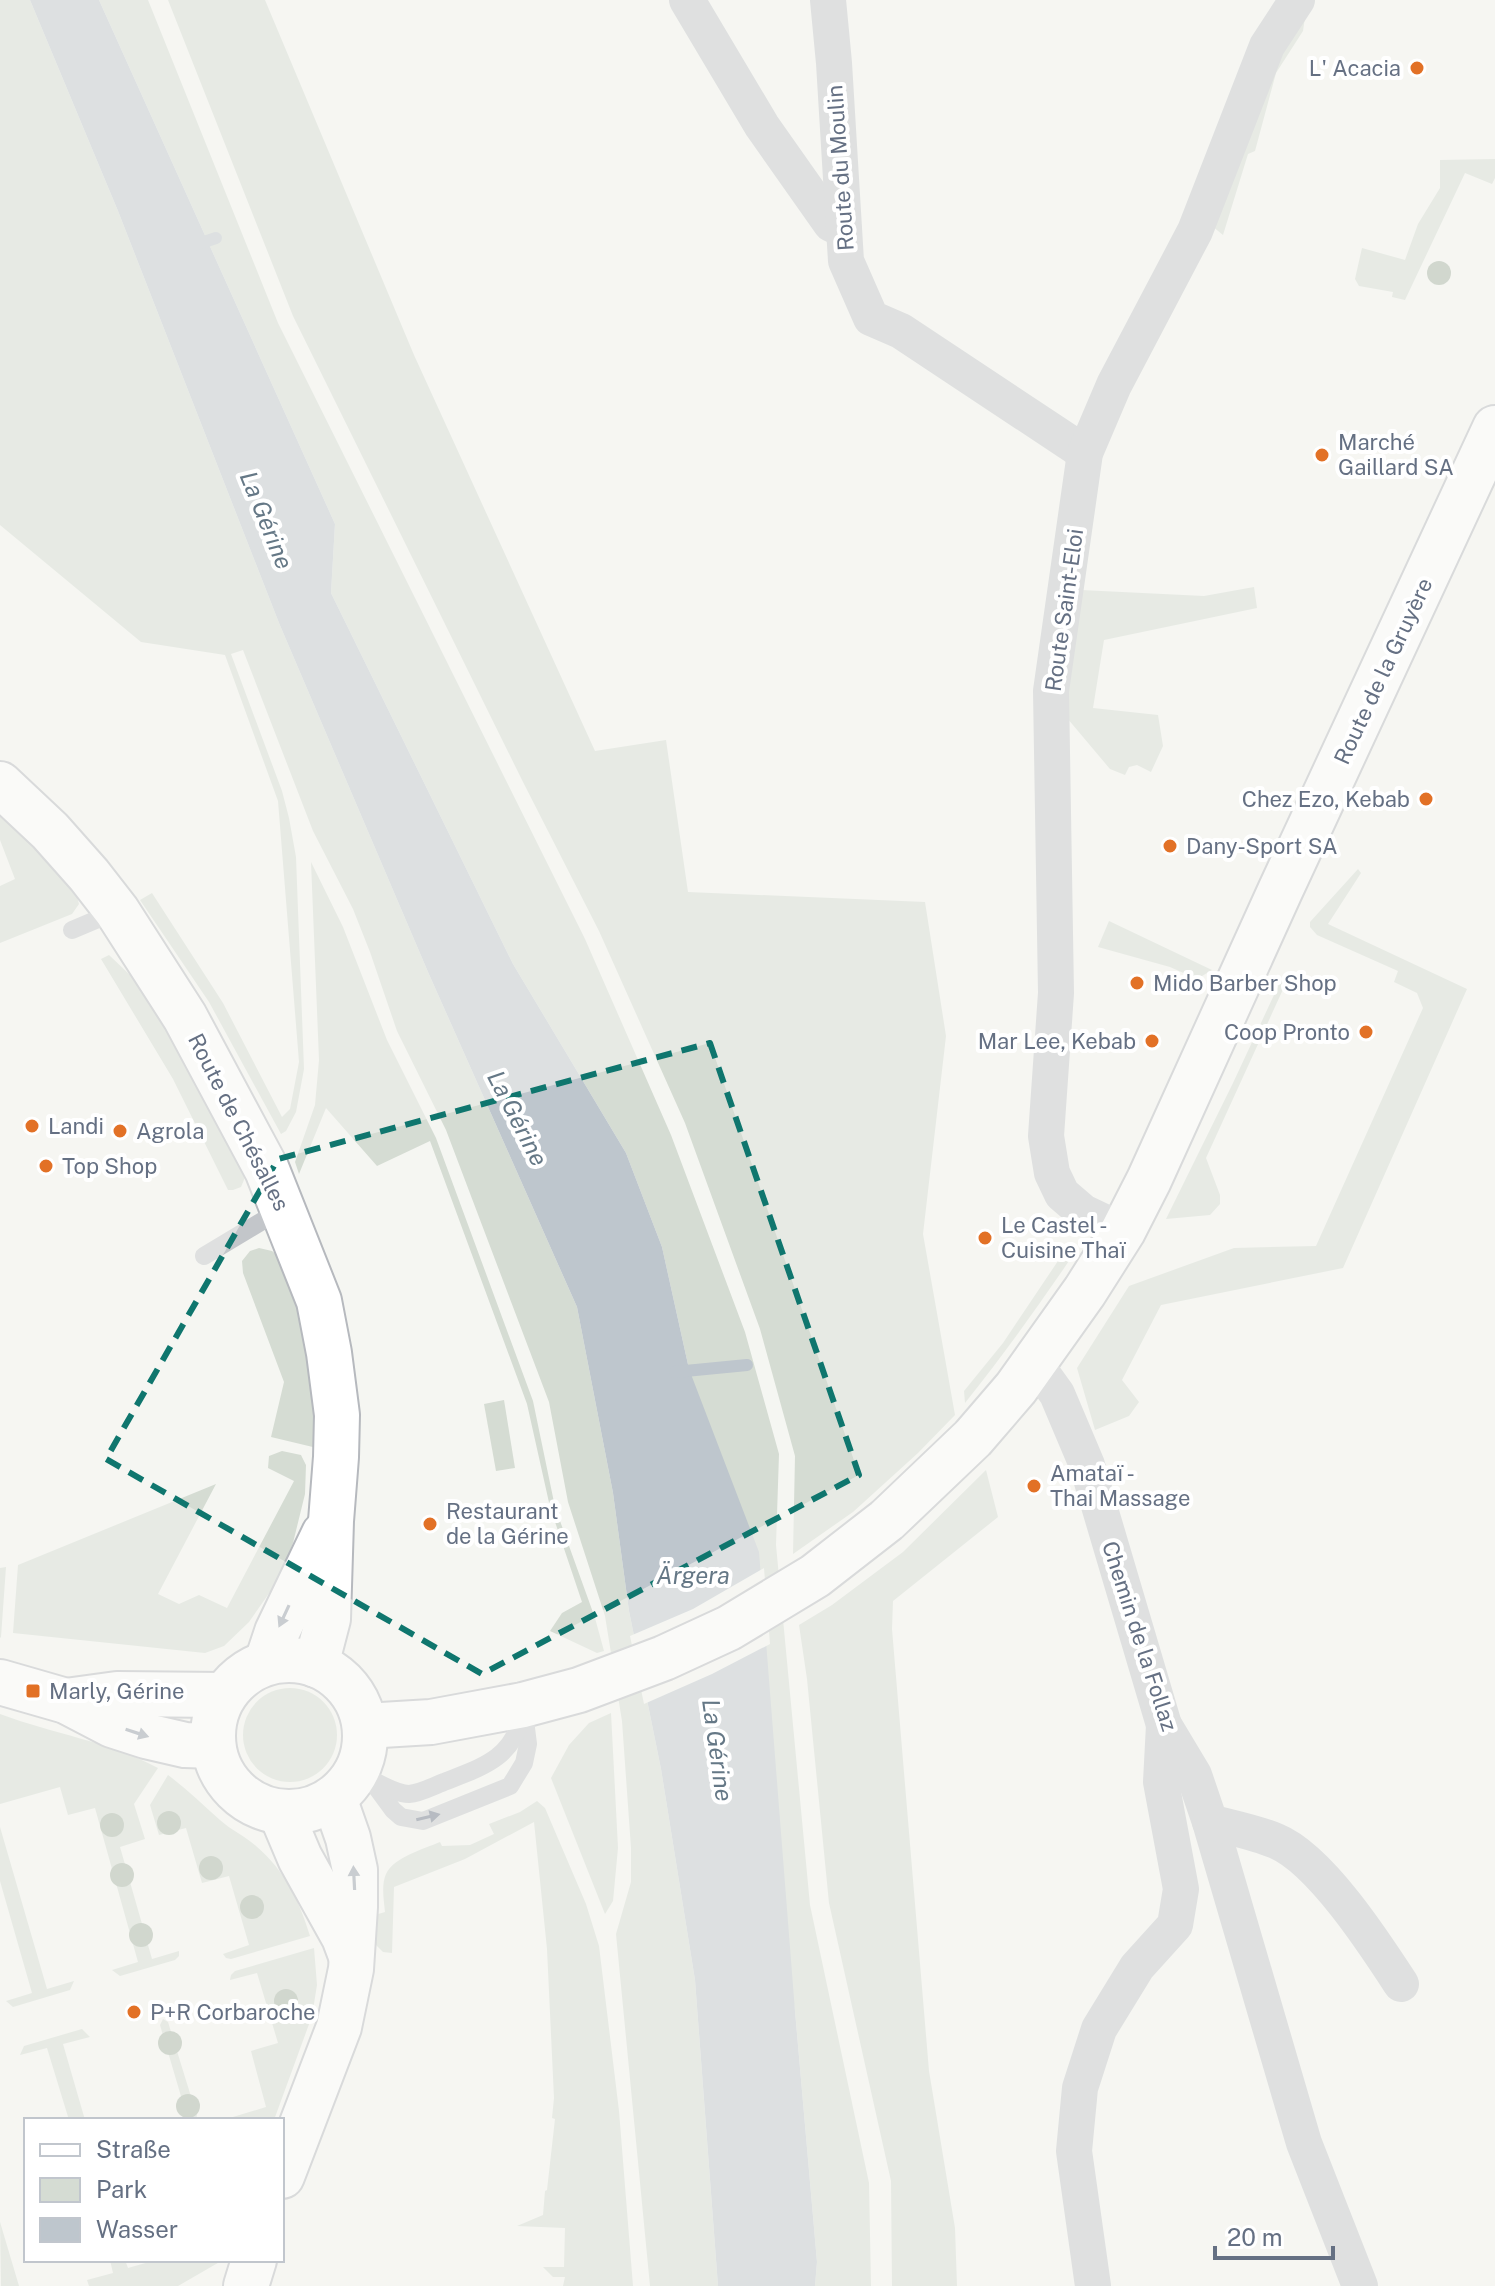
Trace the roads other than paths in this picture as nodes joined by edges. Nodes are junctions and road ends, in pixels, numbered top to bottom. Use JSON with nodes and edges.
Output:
{"nodes":[{"id":1,"x":687,"y":0,"type":"edge"},
{"id":2,"x":828,"y":0,"type":"edge"},
{"id":3,"x":1297,"y":0,"type":"edge"},
{"id":4,"x":844,"y":230,"type":"junction"},
{"id":5,"x":1495,"y":428,"type":"edge"},
{"id":6,"x":1085,"y":453,"type":"junction"},
{"id":7,"x":0,"y":784,"type":"edge"},
{"id":8,"x":117,"y":911,"type":"junction"},
{"id":9,"x":72,"y":930,"type":"dead end"},
{"id":10,"x":284,"y":1208,"type":"junction"},
{"id":11,"x":1123,"y":1231,"type":"junction"},
{"id":12,"x":204,"y":1256,"type":"dead end"},
{"id":13,"x":1034,"y":1362,"type":"junction"},
{"id":14,"x":331,"y":1521,"type":"junction"},
{"id":15,"x":267,"y":1662,"type":"junction"},
{"id":16,"x":316,"y":1665,"type":"junction"},
{"id":17,"x":0,"y":1682,"type":"edge"},
{"id":18,"x":224,"y":1695,"type":"junction"},
{"id":19,"x":66,"y":1701,"type":"junction"},
{"id":20,"x":523,"y":1705,"type":"junction"},
{"id":21,"x":1164,"y":1725,"type":"junction"},
{"id":22,"x":213,"y":1746,"type":"junction"},
{"id":23,"x":357,"y":1768,"type":"junction"},
{"id":24,"x":281,"y":1813,"type":"junction"},
{"id":25,"x":1210,"y":1822,"type":"junction"},
{"id":26,"x":351,"y":1956,"type":"junction"},
{"id":27,"x":1401,"y":1984,"type":"dead end"},
{"id":28,"x":284,"y":2171,"type":"edge"},
{"id":29,"x":253,"y":2262,"type":"edge"},
{"id":30,"x":246,"y":2286,"type":"edge"},
{"id":31,"x":1093,"y":2286,"type":"edge"},
{"id":32,"x":1360,"y":2286,"type":"edge"}],
"edges":[{"from":1,"to":4,"type":"street"},
{"from":2,"to":4,"type":"street","name":"Route du Moulin"},
{"from":3,"to":6,"type":"street","name":"Route Saint-Eloi"},
{"from":4,"to":6,"type":"street","name":"Route du Moulin"},
{"from":5,"to":11,"type":"main road","name":"Route de la Gruyère"},
{"from":6,"to":11,"type":"street","name":"Route Saint-Eloi"},
{"from":7,"to":8,"type":"main road","name":"Route de Chésalles"},
{"from":8,"to":9,"type":"lane"},
{"from":8,"to":10,"type":"main road","name":"Route de Chésalles"},
{"from":10,"to":12,"type":"lane"},
{"from":10,"to":14,"type":"main road","name":"Route de Chésalles"},
{"from":11,"to":13,"type":"main road","name":"Route de la Gruyère"},
{"from":13,"to":20,"type":"main road","name":"Route de la Gruyère"},
{"from":13,"to":21,"type":"street","name":"Chemin de la Follaz"},
{"from":14,"to":15,"type":"main road","name":"Route de Chésalles","one_way":true},
{"from":14,"to":16,"type":"main road","name":"Route de Chésalles"},
{"from":15,"to":16,"type":"main road"},
{"from":15,"to":18,"type":"main road"},
{"from":16,"to":23,"type":"main road"},
{"from":17,"to":19,"type":"main road"},
{"from":18,"to":19,"type":"main road"},
{"from":18,"to":22,"type":"main road"},
{"from":19,"to":22,"type":"main road","one_way":true},
{"from":20,"to":23,"type":"main road","name":"Route de la Gruyère"},
{"from":20,"to":23,"type":"lane"},
{"from":23,"to":20,"type":"lane","one_way":true},
{"from":21,"to":25,"type":"street","name":"Chemin de la Follaz"},
{"from":21,"to":31,"type":"street"},
{"from":22,"to":24,"type":"main road"},
{"from":23,"to":24,"type":"main road","name":"Route de la Gruyère"},
{"from":26,"to":23,"type":"main road","one_way":true},
{"from":24,"to":26,"type":"main road"},
{"from":25,"to":27,"type":"street"},
{"from":25,"to":32,"type":"street","name":"Chemin de la Follaz"},
{"from":26,"to":28,"type":"main road"},
{"from":29,"to":30,"type":"main road"}]}
